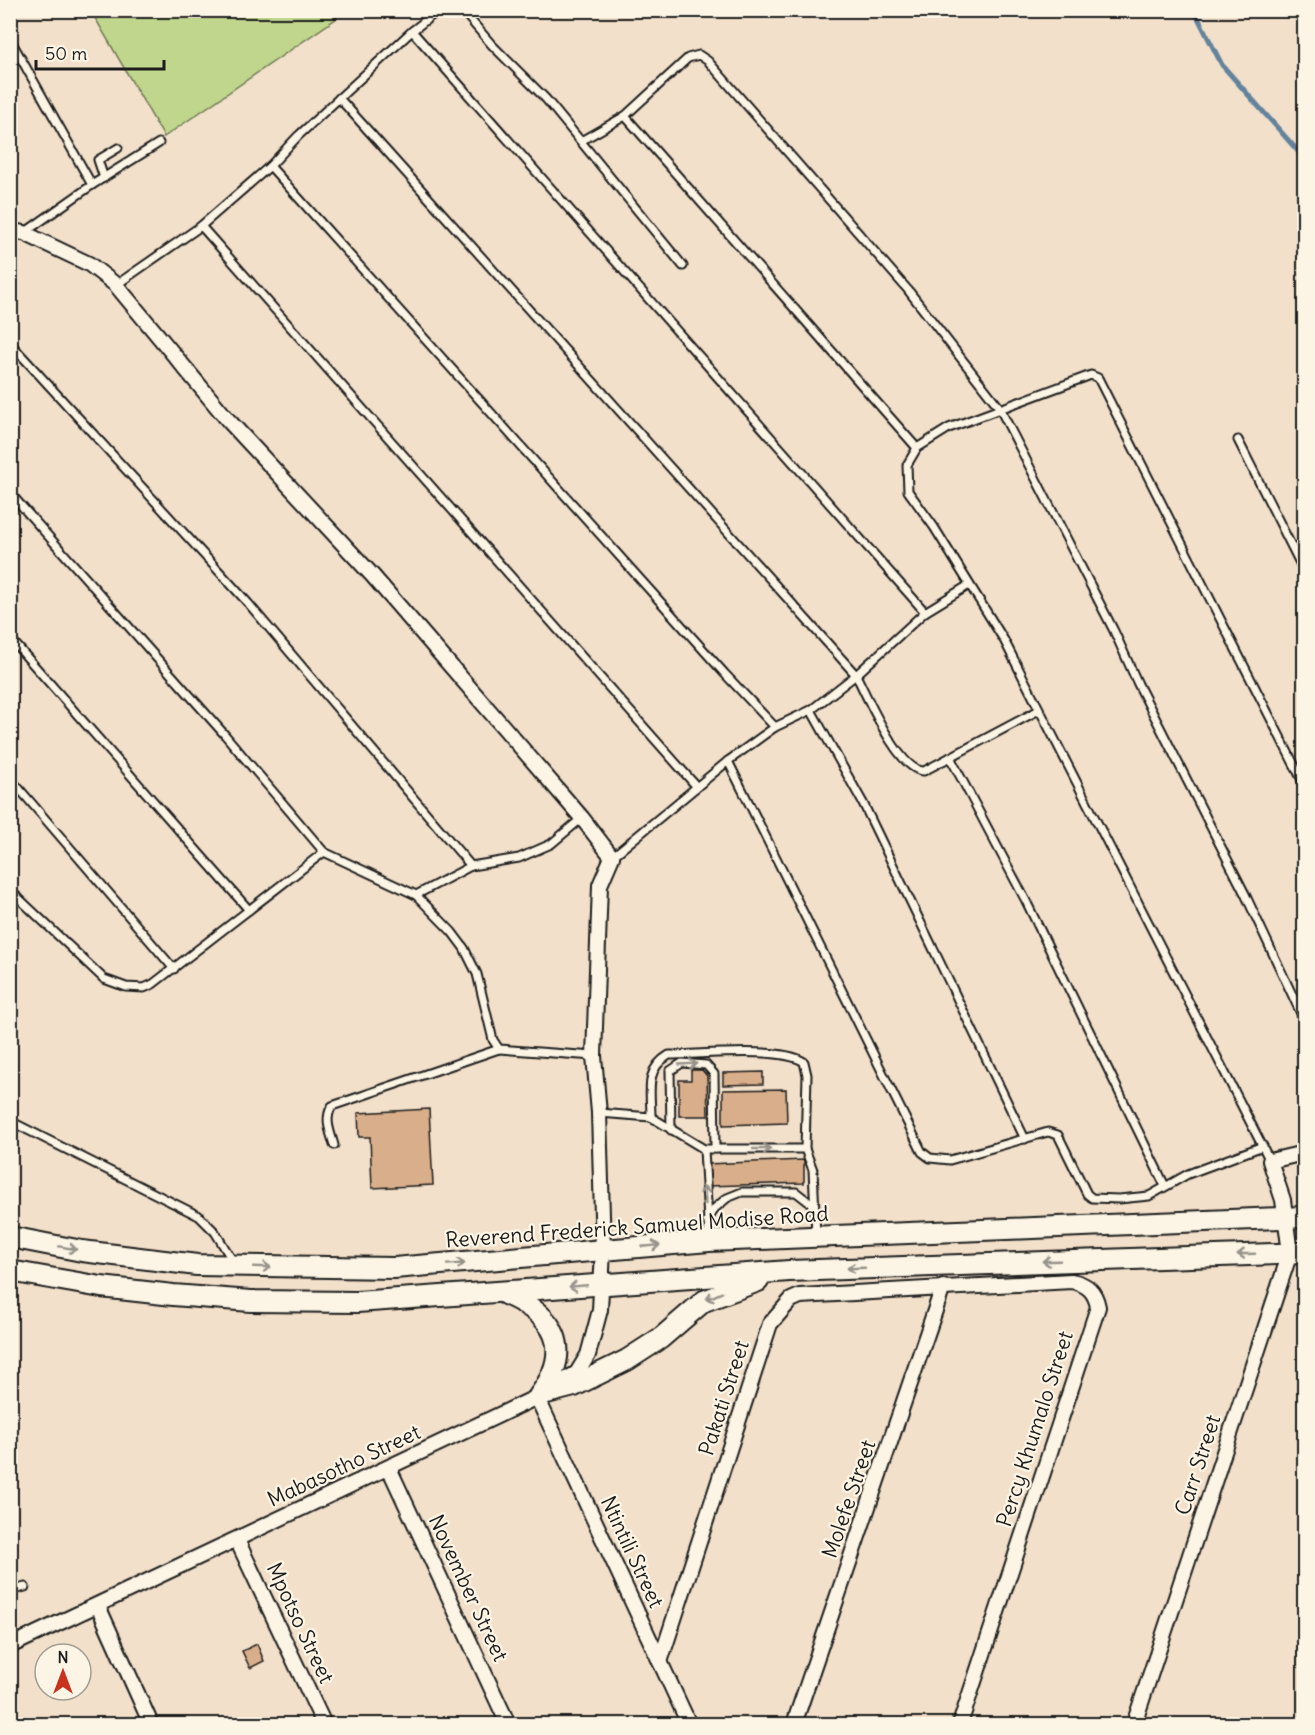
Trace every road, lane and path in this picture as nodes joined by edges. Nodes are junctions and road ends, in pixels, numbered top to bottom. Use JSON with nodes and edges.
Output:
{"nodes":[{"id":1,"x":439,"y":10,"type":"edge"},
{"id":2,"x":462,"y":10,"type":"edge"},
{"id":3,"x":412,"y":31,"type":"junction"},
{"id":4,"x":10,"y":39,"type":"edge"},
{"id":5,"x":339,"y":98,"type":"junction"},
{"id":6,"x":625,"y":116,"type":"junction"},
{"id":7,"x":581,"y":141,"type":"junction"},
{"id":8,"x":159,"y":143,"type":"dead end"},
{"id":9,"x":118,"y":148,"type":"dead end"},
{"id":10,"x":270,"y":166,"type":"junction"},
{"id":11,"x":104,"y":178,"type":"junction"},
{"id":12,"x":92,"y":185,"type":"junction"},
{"id":13,"x":201,"y":226,"type":"junction"},
{"id":14,"x":17,"y":232,"type":"edge"},
{"id":15,"x":682,"y":266,"type":"dead end"},
{"id":16,"x":116,"y":285,"type":"junction"},
{"id":17,"x":10,"y":343,"type":"edge"},
{"id":18,"x":999,"y":407,"type":"junction"},
{"id":19,"x":1238,"y":440,"type":"dead end"},
{"id":20,"x":917,"y":448,"type":"junction"},
{"id":21,"x":10,"y":493,"type":"edge"},
{"id":22,"x":1305,"y":571,"type":"edge"},
{"id":23,"x":969,"y":585,"type":"junction"},
{"id":24,"x":925,"y":612,"type":"junction"},
{"id":25,"x":10,"y":638,"type":"edge"},
{"id":26,"x":856,"y":675,"type":"junction"},
{"id":27,"x":811,"y":710,"type":"junction"},
{"id":28,"x":1039,"y":710,"type":"junction"},
{"id":29,"x":775,"y":727,"type":"junction"},
{"id":30,"x":950,"y":757,"type":"junction"},
{"id":31,"x":728,"y":761,"type":"junction"},
{"id":32,"x":10,"y":778,"type":"edge"},
{"id":33,"x":1305,"y":784,"type":"edge"},
{"id":34,"x":697,"y":788,"type":"junction"},
{"id":35,"x":582,"y":818,"type":"junction"},
{"id":36,"x":324,"y":852,"type":"junction"},
{"id":37,"x":612,"y":857,"type":"junction"},
{"id":38,"x":471,"y":866,"type":"junction"},
{"id":39,"x":10,"y":891,"type":"edge"},
{"id":40,"x":416,"y":895,"type":"junction"},
{"id":41,"x":249,"y":910,"type":"junction"},
{"id":42,"x":174,"y":969,"type":"junction"},
{"id":43,"x":1305,"y":1020,"type":"edge"},
{"id":44,"x":499,"y":1049,"type":"junction"},
{"id":45,"x":594,"y":1056,"type":"junction"},
{"id":46,"x":599,"y":1113,"type":"junction"},
{"id":47,"x":651,"y":1117,"type":"junction"},
{"id":48,"x":10,"y":1121,"type":"edge"},
{"id":49,"x":671,"y":1130,"type":"junction"},
{"id":50,"x":1025,"y":1139,"type":"junction"},
{"id":51,"x":334,"y":1144,"type":"dead end"},
{"id":52,"x":1263,"y":1146,"type":"junction"},
{"id":53,"x":704,"y":1149,"type":"junction"},
{"id":54,"x":715,"y":1149,"type":"junction"},
{"id":55,"x":805,"y":1149,"type":"junction"},
{"id":56,"x":1305,"y":1153,"type":"edge"},
{"id":57,"x":1270,"y":1161,"type":"junction"},
{"id":58,"x":1165,"y":1186,"type":"junction"},
{"id":59,"x":814,"y":1206,"type":"junction"},
{"id":60,"x":1296,"y":1217,"type":"edge"},
{"id":61,"x":707,"y":1221,"type":"junction"},
{"id":62,"x":10,"y":1237,"type":"edge"},
{"id":63,"x":816,"y":1237,"type":"junction"},
{"id":64,"x":709,"y":1241,"type":"junction"},
{"id":65,"x":603,"y":1250,"type":"junction"},
{"id":66,"x":1297,"y":1253,"type":"edge"},
{"id":67,"x":236,"y":1266,"type":"junction"},
{"id":68,"x":10,"y":1271,"type":"edge"},
{"id":69,"x":789,"y":1271,"type":"junction"},
{"id":70,"x":603,"y":1284,"type":"junction"},
{"id":71,"x":943,"y":1287,"type":"junction"},
{"id":72,"x":502,"y":1293,"type":"junction"},
{"id":73,"x":540,"y":1396,"type":"junction"},
{"id":74,"x":389,"y":1468,"type":"junction"},
{"id":75,"x":237,"y":1540,"type":"junction"},
{"id":76,"x":25,"y":1587,"type":"dead end"},
{"id":77,"x":10,"y":1591,"type":"edge"},
{"id":78,"x":98,"y":1606,"type":"junction"},
{"id":79,"x":10,"y":1646,"type":"edge"},
{"id":80,"x":660,"y":1662,"type":"junction"},
{"id":81,"x":151,"y":1725,"type":"edge"},
{"id":82,"x":324,"y":1725,"type":"edge"},
{"id":83,"x":508,"y":1725,"type":"edge"},
{"id":84,"x":689,"y":1725,"type":"edge"},
{"id":85,"x":794,"y":1725,"type":"edge"},
{"id":86,"x":960,"y":1725,"type":"edge"},
{"id":87,"x":1134,"y":1725,"type":"edge"}],
"edges":[{"from":1,"to":3,"type":"lane"},
{"from":2,"to":7,"type":"lane"},
{"from":3,"to":5,"type":"lane"},
{"from":3,"to":24,"type":"lane"},
{"from":4,"to":12,"type":"lane"},
{"from":5,"to":10,"type":"lane"},
{"from":5,"to":26,"type":"lane"},
{"from":6,"to":7,"type":"lane"},
{"from":6,"to":18,"type":"lane"},
{"from":6,"to":20,"type":"lane"},
{"from":7,"to":15,"type":"lane"},
{"from":8,"to":11,"type":"lane"},
{"from":9,"to":11,"type":"lane"},
{"from":10,"to":13,"type":"lane"},
{"from":10,"to":29,"type":"lane"},
{"from":11,"to":12,"type":"lane"},
{"from":12,"to":14,"type":"lane"},
{"from":13,"to":16,"type":"lane"},
{"from":13,"to":34,"type":"lane"},
{"from":14,"to":16,"type":"street"},
{"from":16,"to":35,"type":"street"},
{"from":17,"to":38,"type":"lane"},
{"from":18,"to":20,"type":"lane"},
{"from":18,"to":33,"type":"lane"},
{"from":18,"to":43,"type":"lane"},
{"from":19,"to":22,"type":"lane"},
{"from":20,"to":23,"type":"lane"},
{"from":21,"to":36,"type":"lane"},
{"from":23,"to":24,"type":"lane"},
{"from":23,"to":28,"type":"lane"},
{"from":24,"to":26,"type":"lane"},
{"from":25,"to":41,"type":"lane"},
{"from":26,"to":27,"type":"lane"},
{"from":26,"to":30,"type":"lane"},
{"from":27,"to":29,"type":"lane"},
{"from":27,"to":50,"type":"lane"},
{"from":28,"to":30,"type":"lane"},
{"from":28,"to":52,"type":"lane"},
{"from":29,"to":31,"type":"lane"},
{"from":30,"to":58,"type":"lane"},
{"from":31,"to":34,"type":"lane"},
{"from":31,"to":50,"type":"lane"},
{"from":32,"to":42,"type":"lane"},
{"from":34,"to":37,"type":"lane"},
{"from":35,"to":37,"type":"street"},
{"from":35,"to":38,"type":"lane"},
{"from":36,"to":40,"type":"lane"},
{"from":36,"to":41,"type":"lane"},
{"from":37,"to":45,"type":"street","name":"Mabasotho Street"},
{"from":38,"to":40,"type":"lane"},
{"from":39,"to":42,"type":"lane"},
{"from":40,"to":44,"type":"lane"},
{"from":41,"to":42,"type":"lane"},
{"from":44,"to":45,"type":"lane"},
{"from":44,"to":51,"type":"lane"},
{"from":45,"to":46,"type":"street","name":"Mabasotho Street"},
{"from":46,"to":47,"type":"lane"},
{"from":46,"to":65,"type":"street","name":"Mabasotho Street"},
{"from":47,"to":49,"type":"lane"},
{"from":47,"to":55,"type":"lane"},
{"from":48,"to":67,"type":"lane"},
{"from":49,"to":53,"type":"lane"},
{"from":49,"to":54,"type":"lane","one_way":true},
{"from":50,"to":58,"type":"lane"},
{"from":52,"to":57,"type":"lane"},
{"from":52,"to":58,"type":"lane"},
{"from":53,"to":54,"type":"lane"},
{"from":61,"to":53,"type":"lane","one_way":true},
{"from":54,"to":55,"type":"lane","one_way":true},
{"from":55,"to":59,"type":"lane"},
{"from":56,"to":57,"type":"street"},
{"from":57,"to":60,"type":"street","name":"Carr Street"},
{"from":59,"to":61,"type":"lane"},
{"from":59,"to":63,"type":"lane"},
{"from":60,"to":63,"type":"main road","name":"Reverend Frederick Samuel Modise Road"},
{"from":60,"to":66,"type":"street","name":"Carr Street"},
{"from":61,"to":64,"type":"lane"},
{"from":62,"to":67,"type":"main road","name":"Reverend Frederick Samuel Modise Road","one_way":true},
{"from":63,"to":64,"type":"main road","name":"Reverend Frederick Samuel Modise Road"},
{"from":65,"to":64,"type":"main road","name":"Reverend Frederick Samuel Modise Road","one_way":true},
{"from":67,"to":65,"type":"main road","name":"Reverend Frederick Samuel Modise Road","one_way":true},
{"from":65,"to":70,"type":"street","name":"Mabasotho Street"},
{"from":66,"to":69,"type":"main road","one_way":true},
{"from":66,"to":87,"type":"street","name":"Carr Street"},
{"from":68,"to":72,"type":"main road"},
{"from":69,"to":70,"type":"main road"},
{"from":69,"to":73,"type":"main road","one_way":true},
{"from":70,"to":72,"type":"main road","one_way":true},
{"from":70,"to":73,"type":"street","name":"Mabasotho Street"},
{"from":71,"to":80,"type":"street","name":"Pakati Street"},
{"from":71,"to":85,"type":"street","name":"Molefe Street"},
{"from":71,"to":86,"type":"street","name":"Percy Khumalo Street"},
{"from":72,"to":73,"type":"main road"},
{"from":73,"to":74,"type":"street","name":"Mabasotho Street"},
{"from":73,"to":80,"type":"street","name":"Ntintili Street"},
{"from":74,"to":75,"type":"street","name":"Mabasotho Street"},
{"from":74,"to":83,"type":"street","name":"November Street"},
{"from":75,"to":78,"type":"street","name":"Mabasotho Street"},
{"from":75,"to":82,"type":"street","name":"Mpotso Street"},
{"from":76,"to":77,"type":"lane"},
{"from":78,"to":79,"type":"street","name":"Mabasotho Street"},
{"from":78,"to":81,"type":"street"},
{"from":80,"to":84,"type":"street","name":"Ntintili Street"}]}
